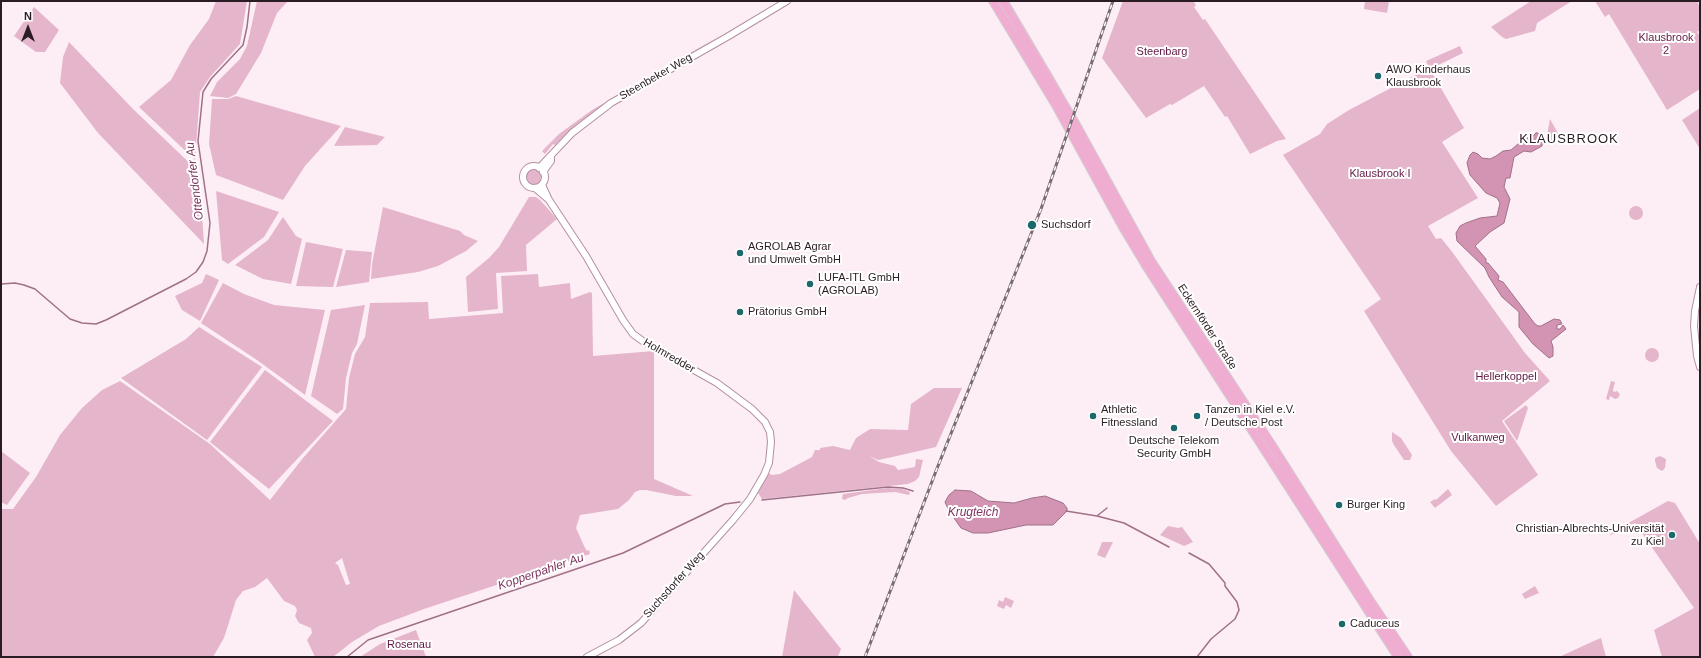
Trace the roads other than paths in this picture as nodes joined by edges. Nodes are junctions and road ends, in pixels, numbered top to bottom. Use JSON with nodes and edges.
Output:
{"nodes":[{"id":1,"x":780,"y":1,"type":"edge"},
{"id":2,"x":787,"y":1,"type":"edge"},
{"id":3,"x":993,"y":1,"type":"edge"},
{"id":4,"x":1003,"y":1,"type":"edge"},
{"id":5,"x":771,"y":10,"type":"junction"},
{"id":6,"x":541,"y":170,"type":"junction"},
{"id":7,"x":542,"y":185,"type":"junction"},
{"id":8,"x":535,"y":188,"type":"junction"},
{"id":9,"x":549,"y":200,"type":"junction"},
{"id":10,"x":1700,"y":287,"type":"edge"},
{"id":11,"x":1698,"y":352,"type":"edge"},
{"id":12,"x":1700,"y":367,"type":"edge"},
{"id":13,"x":1287,"y":476,"type":"junction"},
{"id":14,"x":750,"y":499,"type":"joint"},
{"id":15,"x":1400,"y":655,"type":"edge"},
{"id":16,"x":587,"y":657,"type":"edge"}],
"edges":[{"from":1,"to":5,"type":"street","name":"Steenbeker Weg"},
{"from":2,"to":5,"type":"street","name":"Steenbeker Weg"},
{"from":3,"to":13,"type":"main road","name":"Eckernförder Straße"},
{"from":4,"to":13,"type":"main road","name":"Eckernförder Straße"},
{"from":5,"to":6,"type":"street","name":"Steenbeker Weg"},
{"from":6,"to":7,"type":"street","name":"Steenbeker Weg"},
{"from":6,"to":8,"type":"street"},
{"from":7,"to":8,"type":"street"},
{"from":7,"to":9,"type":"street","name":"Holmredder"},
{"from":8,"to":9,"type":"street","name":"Holmredder"},
{"from":9,"to":14,"type":"street","name":"Holmredder"},
{"from":10,"to":11,"type":"street"},
{"from":11,"to":12,"type":"street"},
{"from":13,"to":15,"type":"main road","name":"Eckernförder Straße"},
{"from":14,"to":16,"type":"street","name":"Suchsdorfer Weg"}]}
